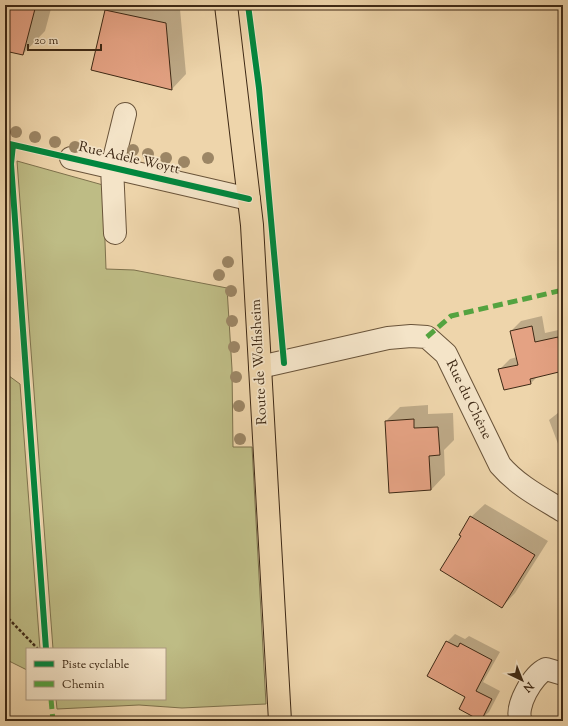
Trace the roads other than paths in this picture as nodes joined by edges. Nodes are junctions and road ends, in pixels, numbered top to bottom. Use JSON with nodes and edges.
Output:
{"nodes":[{"id":1,"x":226,"y":5,"type":"edge"},
{"id":2,"x":125,"y":114,"type":"dead end"},
{"id":3,"x":71,"y":158,"type":"road end"},
{"id":4,"x":112,"y":167,"type":"junction"},
{"id":5,"x":249,"y":199,"type":"junction"},
{"id":6,"x":115,"y":233,"type":"dead end"},
{"id":7,"x":260,"y":367,"type":"junction"},
{"id":8,"x":563,"y":511,"type":"edge"},
{"id":9,"x":563,"y":674,"type":"edge"},
{"id":10,"x":280,"y":721,"type":"edge"},
{"id":11,"x":521,"y":721,"type":"edge"}],
"edges":[{"from":1,"to":5,"type":"main road","name":"Route de Wolfisheim"},
{"from":2,"to":4,"type":"street"},
{"from":3,"to":4,"type":"street","name":"Rue Adele Woytt"},
{"from":4,"to":5,"type":"street","name":"Rue Adele Woytt"},
{"from":4,"to":6,"type":"street"},
{"from":5,"to":7,"type":"main road","name":"Route de Wolfisheim"},
{"from":7,"to":8,"type":"street","name":"Rue du Chêne"},
{"from":7,"to":10,"type":"main road","name":"Route de Wolfisheim"},
{"from":9,"to":11,"type":"street"}]}
